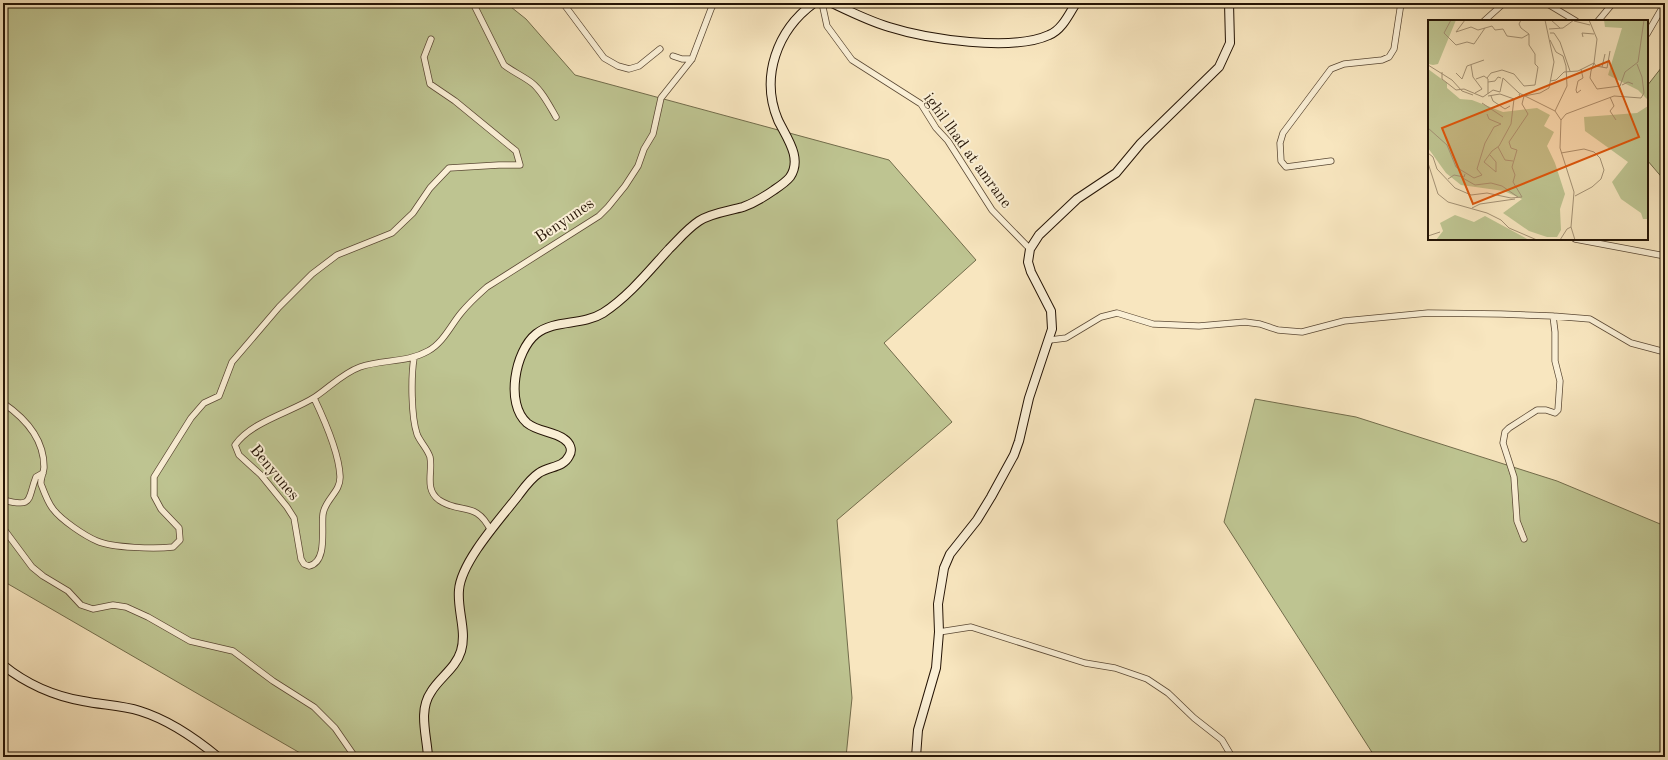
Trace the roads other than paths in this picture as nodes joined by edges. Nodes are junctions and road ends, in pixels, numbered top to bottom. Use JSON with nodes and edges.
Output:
{"nodes":[{"id":1,"x":472,"y":3,"type":"edge"},
{"id":2,"x":563,"y":3,"type":"edge"},
{"id":3,"x":714,"y":3,"type":"edge"},
{"id":4,"x":814,"y":3,"type":"edge"},
{"id":5,"x":822,"y":3,"type":"edge"},
{"id":6,"x":832,"y":3,"type":"edge"},
{"id":7,"x":1076,"y":3,"type":"edge"},
{"id":8,"x":1229,"y":3,"type":"edge"},
{"id":9,"x":1401,"y":3,"type":"edge"},
{"id":10,"x":1504,"y":3,"type":"edge"},
{"id":11,"x":1546,"y":3,"type":"edge"},
{"id":12,"x":1613,"y":3,"type":"edge"},
{"id":13,"x":1665,"y":3,"type":"edge"},
{"id":14,"x":1485,"y":20,"type":"edge"},
{"id":15,"x":1574,"y":20,"type":"edge"},
{"id":16,"x":1599,"y":20,"type":"edge"},
{"id":17,"x":1648,"y":32,"type":"edge"},
{"id":18,"x":432,"y":39,"type":"dead end"},
{"id":19,"x":660,"y":49,"type":"dead end"},
{"id":20,"x":673,"y":56,"type":"dead end"},
{"id":21,"x":692,"y":59,"type":"junction"},
{"id":22,"x":556,"y":117,"type":"dead end"},
{"id":23,"x":1331,"y":161,"type":"dead end"},
{"id":24,"x":1580,"y":240,"type":"edge"},
{"id":25,"x":1030,"y":249,"type":"junction"},
{"id":26,"x":1665,"y":256,"type":"edge"},
{"id":27,"x":1553,"y":316,"type":"junction"},
{"id":28,"x":1050,"y":340,"type":"junction"},
{"id":29,"x":1665,"y":352,"type":"edge"},
{"id":30,"x":414,"y":358,"type":"junction"},
{"id":31,"x":314,"y":398,"type":"junction"},
{"id":32,"x":3,"y":404,"type":"edge"},
{"id":33,"x":43,"y":473,"type":"junction"},
{"id":34,"x":3,"y":500,"type":"edge"},
{"id":35,"x":3,"y":528,"type":"edge"},
{"id":36,"x":491,"y":531,"type":"junction"},
{"id":37,"x":1524,"y":540,"type":"dead end"},
{"id":38,"x":939,"y":632,"type":"junction"},
{"id":39,"x":3,"y":664,"type":"edge"},
{"id":40,"x":218,"y":757,"type":"edge"},
{"id":41,"x":355,"y":757,"type":"edge"},
{"id":42,"x":428,"y":757,"type":"edge"},
{"id":43,"x":916,"y":757,"type":"edge"},
{"id":44,"x":1232,"y":757,"type":"edge"}],
"edges":[{"from":1,"to":22,"type":"street"},
{"from":2,"to":19,"type":"street"},
{"from":3,"to":21,"type":"street","name":"Benyunes"},
{"from":4,"to":36,"type":"main road"},
{"from":5,"to":25,"type":"street","name":"ighil lhad at amrane"},
{"from":6,"to":7,"type":"main road"},
{"from":8,"to":25,"type":"main road"},
{"from":9,"to":23,"type":"street"},
{"from":10,"to":14,"type":"street"},
{"from":11,"to":15,"type":"street"},
{"from":12,"to":16,"type":"street"},
{"from":13,"to":17,"type":"street"},
{"from":18,"to":33,"type":"street"},
{"from":20,"to":21,"type":"street"},
{"from":21,"to":30,"type":"street","name":"Benyunes"},
{"from":24,"to":26,"type":"street"},
{"from":25,"to":28,"type":"main road"},
{"from":27,"to":28,"type":"street"},
{"from":27,"to":29,"type":"street"},
{"from":27,"to":37,"type":"street"},
{"from":28,"to":38,"type":"main road"},
{"from":30,"to":31,"type":"street","name":"Benyunes"},
{"from":30,"to":36,"type":"street"},
{"from":31,"to":31,"type":"street","name":"Benyunes"},
{"from":32,"to":33,"type":"street"},
{"from":33,"to":34,"type":"street"},
{"from":35,"to":41,"type":"street"},
{"from":36,"to":42,"type":"main road"},
{"from":38,"to":43,"type":"main road"},
{"from":38,"to":44,"type":"street"},
{"from":39,"to":40,"type":"main road"}]}
